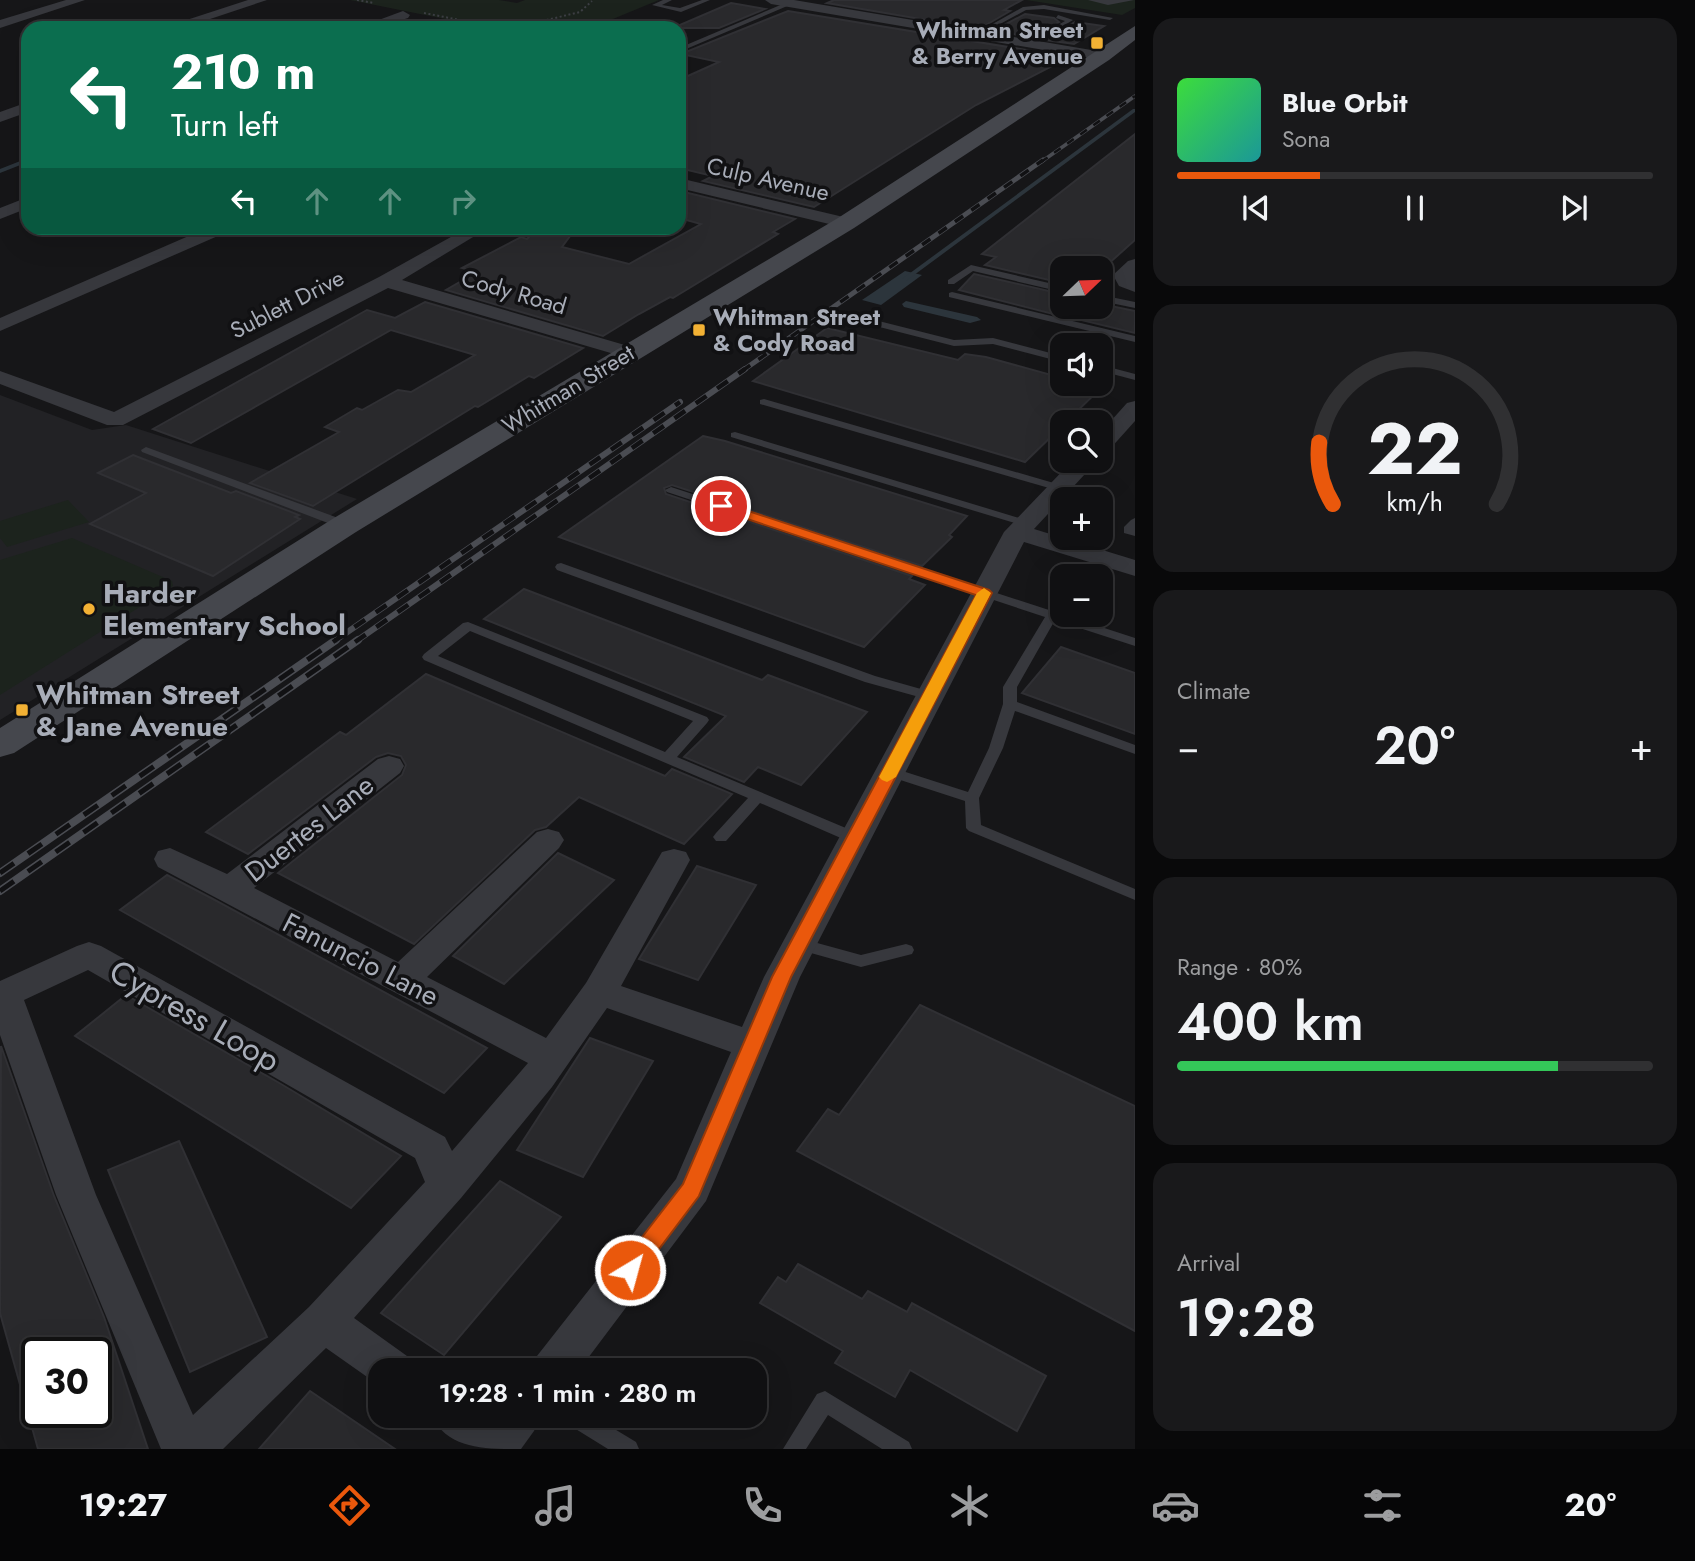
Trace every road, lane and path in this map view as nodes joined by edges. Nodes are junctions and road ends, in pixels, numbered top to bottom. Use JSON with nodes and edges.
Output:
{"nodes":[{"id":1,"x":79,"y":0,"type":"edge"},
{"id":2,"x":261,"y":0,"type":"edge"},
{"id":3,"x":592,"y":0,"type":"edge"},
{"id":4,"x":601,"y":0,"type":"edge"},
{"id":5,"x":669,"y":0,"type":"edge"},
{"id":6,"x":707,"y":0,"type":"edge"},
{"id":7,"x":771,"y":0,"type":"edge"},
{"id":8,"x":1091,"y":0,"type":"edge"},
{"id":9,"x":1131,"y":0,"type":"edge"},
{"id":10,"x":204,"y":2,"type":"dead end"},
{"id":11,"x":790,"y":3,"type":"junction"},
{"id":12,"x":235,"y":8,"type":"junction"},
{"id":13,"x":403,"y":15,"type":"joint"},
{"id":14,"x":1058,"y":17,"type":"dead end"},
{"id":15,"x":1110,"y":18,"type":"dead end"},
{"id":16,"x":192,"y":21,"type":"edge"},
{"id":17,"x":385,"y":21,"type":"edge"},
{"id":18,"x":465,"y":21,"type":"edge"},
{"id":19,"x":542,"y":21,"type":"edge"},
{"id":20,"x":0,"y":24,"type":"edge"},
{"id":21,"x":1135,"y":31,"type":"edge"},
{"id":22,"x":976,"y":35,"type":"junction"},
{"id":23,"x":1029,"y":44,"type":"junction"},
{"id":24,"x":686,"y":47,"type":"edge"},
{"id":25,"x":1103,"y":56,"type":"junction"},
{"id":26,"x":21,"y":110,"type":"edge"},
{"id":27,"x":0,"y":117,"type":"edge"},
{"id":28,"x":686,"y":185,"type":"edge"},
{"id":29,"x":21,"y":205,"type":"edge"},
{"id":30,"x":0,"y":214,"type":"edge"},
{"id":31,"x":846,"y":223,"type":"junction"},
{"id":32,"x":205,"y":235,"type":"edge"},
{"id":33,"x":467,"y":235,"type":"edge"},
{"id":34,"x":1135,"y":265,"type":"edge"},
{"id":35,"x":386,"y":281,"type":"junction"},
{"id":36,"x":951,"y":282,"type":"dead end"},
{"id":37,"x":1050,"y":286,"type":"edge"},
{"id":38,"x":1135,"y":286,"type":"edge"},
{"id":39,"x":951,"y":295,"type":"dead end"},
{"id":40,"x":1113,"y":300,"type":"edge"},
{"id":41,"x":1135,"y":305,"type":"edge"},
{"id":42,"x":851,"y":317,"type":"dead end"},
{"id":43,"x":0,"y":325,"type":"edge"},
{"id":44,"x":1135,"y":339,"type":"edge"},
{"id":45,"x":628,"y":352,"type":"junction"},
{"id":46,"x":1050,"y":356,"type":"edge"},
{"id":47,"x":1113,"y":371,"type":"edge"},
{"id":48,"x":0,"y":377,"type":"edge"},
{"id":49,"x":1135,"y":377,"type":"edge"},
{"id":50,"x":764,"y":402,"type":"dead end"},
{"id":51,"x":1135,"y":408,"type":"edge"},
{"id":52,"x":1113,"y":431,"type":"edge"},
{"id":53,"x":735,"y":435,"type":"dead end"},
{"id":54,"x":146,"y":450,"type":"dead end"},
{"id":55,"x":1074,"y":473,"type":"edge"},
{"id":56,"x":1057,"y":487,"type":"edge"},
{"id":57,"x":1061,"y":487,"type":"edge"},
{"id":58,"x":671,"y":490,"type":"dead end"},
{"id":59,"x":1050,"y":498,"type":"edge"},
{"id":60,"x":1135,"y":522,"type":"edge"},
{"id":61,"x":345,"y":525,"type":"junction"},
{"id":62,"x":1021,"y":528,"type":"junction"},
{"id":63,"x":1135,"y":532,"type":"edge"},
{"id":64,"x":561,"y":566,"type":"dead end"},
{"id":65,"x":1135,"y":568,"type":"edge"},
{"id":66,"x":984,"y":593,"type":"junction"},
{"id":67,"x":1050,"y":614,"type":"edge"},
{"id":68,"x":1050,"y":618,"type":"edge"},
{"id":69,"x":1089,"y":627,"type":"edge"},
{"id":70,"x":1135,"y":642,"type":"edge"},
{"id":71,"x":930,"y":696,"type":"junction"},
{"id":72,"x":1010,"y":704,"type":"junction"},
{"id":73,"x":0,"y":745,"type":"edge"},
{"id":74,"x":1135,"y":750,"type":"edge"},
{"id":75,"x":667,"y":760,"type":"junction"},
{"id":76,"x":389,"y":766,"type":"dead end"},
{"id":77,"x":890,"y":772,"type":"junction"},
{"id":78,"x":757,"y":797,"type":"junction"},
{"id":79,"x":972,"y":798,"type":"junction"},
{"id":80,"x":722,"y":837,"type":"dead end"},
{"id":81,"x":855,"y":838,"type":"junction"},
{"id":82,"x":548,"y":840,"type":"dead end"},
{"id":83,"x":170,"y":859,"type":"dead end"},
{"id":84,"x":674,"y":860,"type":"dead end"},
{"id":85,"x":229,"y":890,"type":"junction"},
{"id":86,"x":1135,"y":895,"type":"edge"},
{"id":87,"x":799,"y":944,"type":"junction"},
{"id":88,"x":906,"y":950,"type":"dead end"},
{"id":89,"x":402,"y":980,"type":"junction"},
{"id":90,"x":599,"y":992,"type":"junction"},
{"id":91,"x":753,"y":1045,"type":"junction"},
{"id":92,"x":552,"y":1058,"type":"junction"},
{"id":93,"x":447,"y":1186,"type":"junction"},
{"id":94,"x":324,"y":1321,"type":"junction"},
{"id":95,"x":375,"y":1358,"type":"edge"},
{"id":96,"x":562,"y":1358,"type":"edge"},
{"id":97,"x":481,"y":1428,"type":"edge"},
{"id":98,"x":594,"y":1428,"type":"edge"},
{"id":99,"x":502,"y":1437,"type":"edge"},
{"id":100,"x":184,"y":1449,"type":"edge"},
{"id":101,"x":190,"y":1449,"type":"edge"},
{"id":102,"x":628,"y":1449,"type":"edge"},
{"id":103,"x":794,"y":1449,"type":"edge"},
{"id":104,"x":901,"y":1449,"type":"edge"}],
"edges":[{"from":1,"to":20,"type":"street"},
{"from":2,"to":12,"type":"street"},
{"from":3,"to":4,"type":"path"},
{"from":3,"to":19,"type":"path"},
{"from":5,"to":6,"type":"lane"},
{"from":7,"to":11,"type":"street"},
{"from":8,"to":9,"type":"lane"},
{"from":10,"to":12,"type":"street"},
{"from":11,"to":22,"type":"street"},
{"from":11,"to":24,"type":"lane"},
{"from":12,"to":16,"type":"street"},
{"from":13,"to":17,"type":"street"},
{"from":13,"to":18,"type":"path"},
{"from":14,"to":23,"type":"lane"},
{"from":15,"to":22,"type":"lane"},
{"from":21,"to":25,"type":"street","name":"Whitman Street"},
{"from":22,"to":23,"type":"street"},
{"from":23,"to":25,"type":"street"},
{"from":25,"to":31,"type":"street","name":"Whitman Street"},
{"from":26,"to":27,"type":"street"},
{"from":28,"to":31,"type":"street","name":"Culp Avenue"},
{"from":29,"to":30,"type":"street"},
{"from":31,"to":45,"type":"street","name":"Whitman Street"},
{"from":32,"to":43,"type":"street"},
{"from":33,"to":35,"type":"street","name":"Sublett Drive"},
{"from":34,"to":38,"type":"street"},
{"from":35,"to":45,"type":"street","name":"Cody Road"},
{"from":35,"to":48,"type":"street","name":"Sublett Drive"},
{"from":36,"to":37,"type":"lane"},
{"from":39,"to":44,"type":"lane"},
{"from":40,"to":41,"type":"lane"},
{"from":42,"to":46,"type":"lane"},
{"from":45,"to":61,"type":"street","name":"Whitman Street"},
{"from":47,"to":49,"type":"lane"},
{"from":50,"to":56,"type":"lane"},
{"from":51,"to":52,"type":"street"},
{"from":53,"to":62,"type":"lane"},
{"from":54,"to":61,"type":"lane"},
{"from":55,"to":57,"type":"street"},
{"from":58,"to":66,"type":"lane"},
{"from":59,"to":62,"type":"street"},
{"from":60,"to":63,"type":"lane"},
{"from":61,"to":73,"type":"street","name":"Whitman Street"},
{"from":62,"to":65,"type":"street"},
{"from":62,"to":66,"type":"street"},
{"from":64,"to":71,"type":"lane"},
{"from":66,"to":67,"type":"lane"},
{"from":66,"to":71,"type":"street"},
{"from":68,"to":72,"type":"lane"},
{"from":69,"to":70,"type":"lane"},
{"from":71,"to":77,"type":"street"},
{"from":72,"to":74,"type":"lane"},
{"from":72,"to":79,"type":"lane"},
{"from":75,"to":75,"type":"lane"},
{"from":75,"to":78,"type":"lane"},
{"from":76,"to":85,"type":"street","name":"Duertes Lane"},
{"from":77,"to":79,"type":"lane"},
{"from":77,"to":81,"type":"street"},
{"from":78,"to":80,"type":"lane"},
{"from":78,"to":81,"type":"lane"},
{"from":79,"to":86,"type":"lane"},
{"from":81,"to":87,"type":"street"},
{"from":82,"to":89,"type":"street"},
{"from":83,"to":85,"type":"street","name":"Fanuncio Lane"},
{"from":84,"to":90,"type":"street"},
{"from":85,"to":89,"type":"street","name":"Fanuncio Lane"},
{"from":87,"to":88,"type":"lane"},
{"from":87,"to":91,"type":"street"},
{"from":89,"to":92,"type":"street","name":"Fanuncio Lane"},
{"from":90,"to":91,"type":"street"},
{"from":90,"to":92,"type":"street"},
{"from":91,"to":96,"type":"street"},
{"from":92,"to":93,"type":"street"},
{"from":93,"to":94,"type":"street"},
{"from":93,"to":100,"type":"street","name":"Cypress Loop"},
{"from":94,"to":95,"type":"street"},
{"from":94,"to":101,"type":"street"},
{"from":97,"to":99,"type":"street"},
{"from":98,"to":102,"type":"lane"},
{"from":103,"to":104,"type":"lane"}]}
